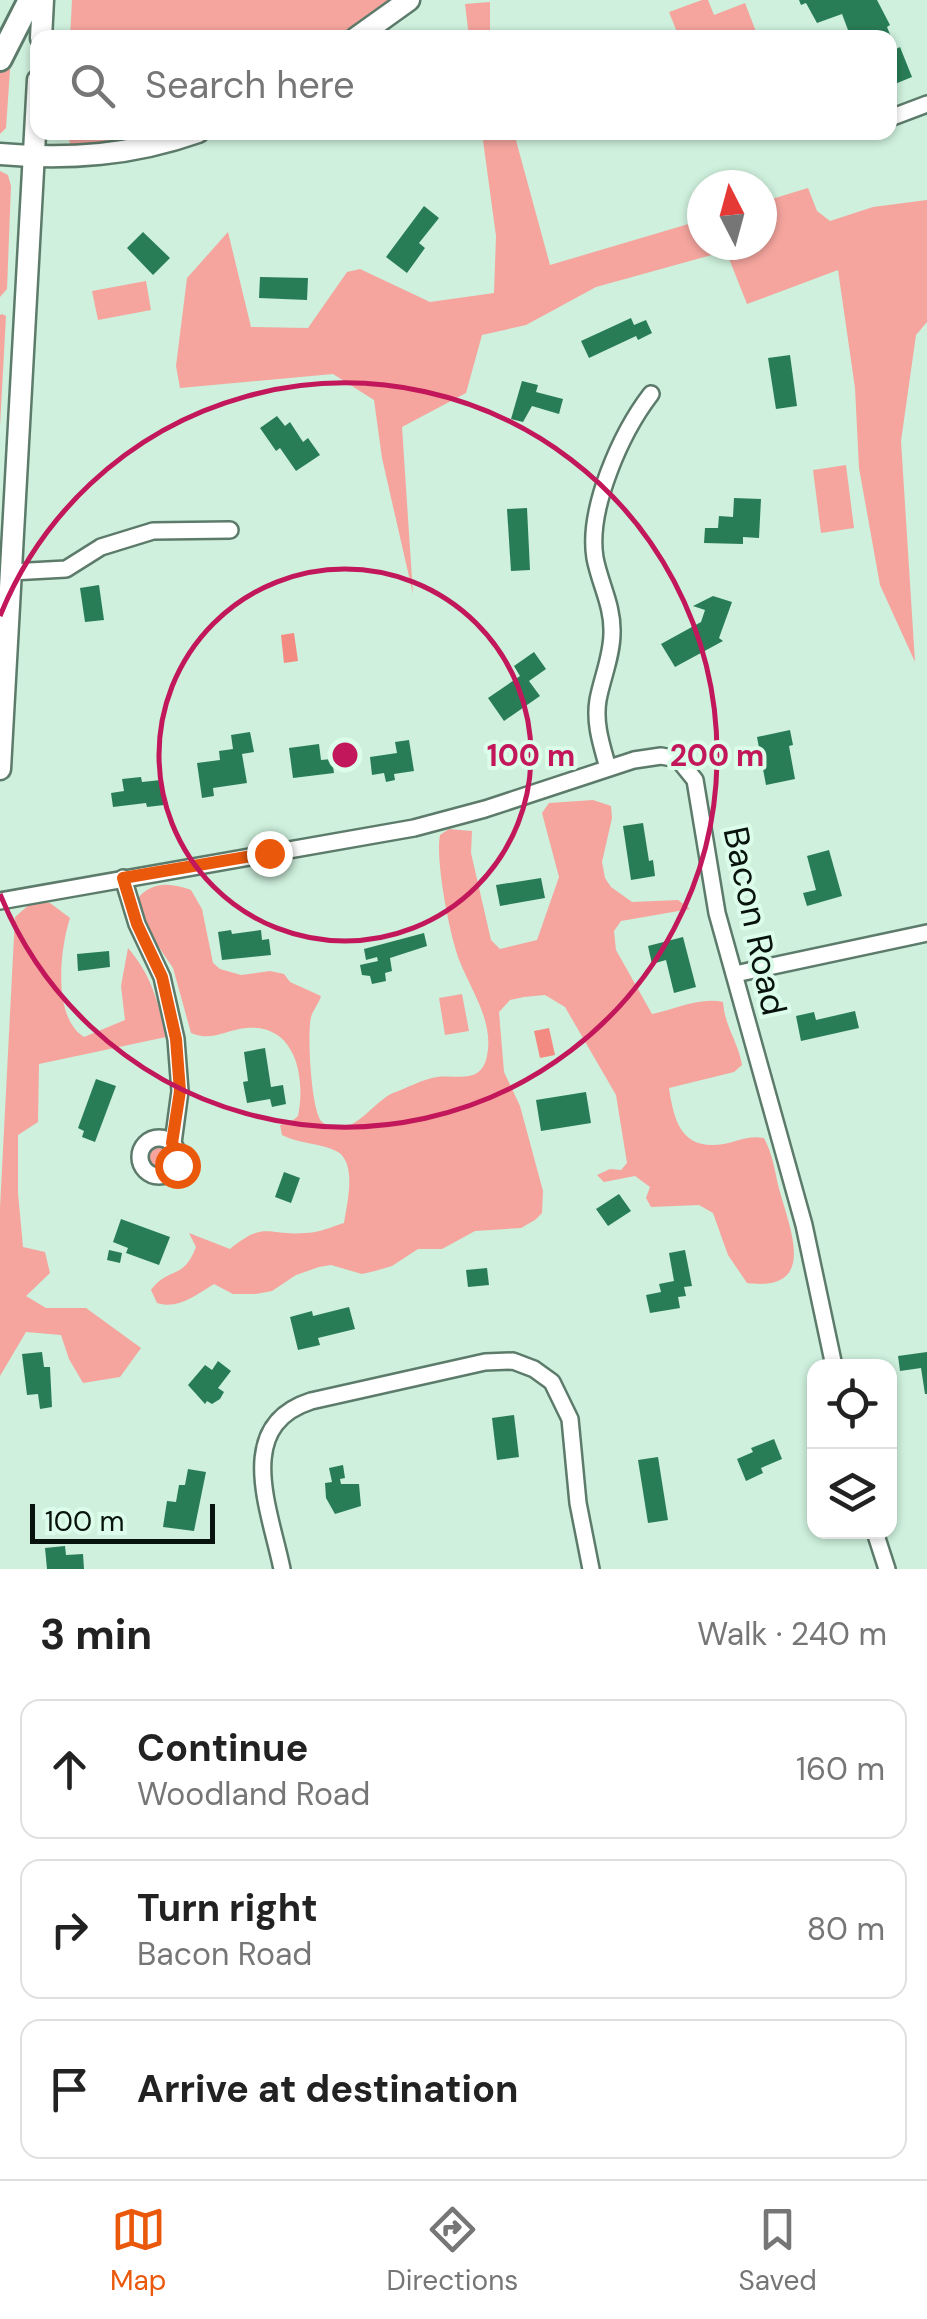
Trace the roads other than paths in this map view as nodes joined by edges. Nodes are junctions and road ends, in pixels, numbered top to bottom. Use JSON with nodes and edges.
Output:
{"nodes":[{"id":1,"x":30,"y":0,"type":"edge"},
{"id":2,"x":44,"y":0,"type":"edge"},
{"id":3,"x":409,"y":0,"type":"edge"},
{"id":4,"x":42,"y":30,"type":"edge"},
{"id":5,"x":367,"y":30,"type":"edge"},
{"id":6,"x":0,"y":59,"type":"edge"},
{"id":7,"x":927,"y":104,"type":"edge"},
{"id":8,"x":897,"y":115,"type":"edge"},
{"id":9,"x":34,"y":140,"type":"edge"},
{"id":10,"x":173,"y":140,"type":"edge"},
{"id":11,"x":0,"y":154,"type":"edge"},
{"id":12,"x":33,"y":157,"type":"junction"},
{"id":13,"x":651,"y":394,"type":"dead end"},
{"id":14,"x":9,"y":448,"type":"edge"},
{"id":15,"x":230,"y":530,"type":"dead end"},
{"id":16,"x":11,"y":572,"type":"junction"},
{"id":17,"x":608,"y":768,"type":"junction"},
{"id":18,"x":0,"y":769,"type":"edge"},
{"id":19,"x":123,"y":878,"type":"junction"},
{"id":20,"x":0,"y":901,"type":"edge"},
{"id":21,"x":927,"y":933,"type":"edge"},
{"id":22,"x":735,"y":974,"type":"junction"},
{"id":23,"x":172,"y":1143,"type":"dead end"},
{"id":24,"x":833,"y":1359,"type":"edge"},
{"id":25,"x":877,"y":1539,"type":"edge"},
{"id":26,"x":282,"y":1569,"type":"edge"},
{"id":27,"x":590,"y":1569,"type":"edge"},
{"id":28,"x":887,"y":1569,"type":"edge"}],
"edges":[{"from":1,"to":6,"type":"highway"},
{"from":2,"to":4,"type":"main road"},
{"from":3,"to":5,"type":"main road"},
{"from":7,"to":8,"type":"street"},
{"from":9,"to":12,"type":"main road"},
{"from":10,"to":12,"type":"main road"},
{"from":11,"to":12,"type":"main road"},
{"from":12,"to":14,"type":"main road"},
{"from":13,"to":17,"type":"street"},
{"from":14,"to":16,"type":"main road"},
{"from":15,"to":16,"type":"street"},
{"from":16,"to":18,"type":"main road"},
{"from":17,"to":19,"type":"street","name":"Bacon Road"},
{"from":17,"to":22,"type":"street","name":"Bacon Road"},
{"from":19,"to":20,"type":"street","name":"Bacon Road"},
{"from":19,"to":23,"type":"street"},
{"from":21,"to":22,"type":"street"},
{"from":22,"to":24,"type":"street","name":"Bacon Road"},
{"from":25,"to":28,"type":"street"},
{"from":26,"to":27,"type":"street"}]}
